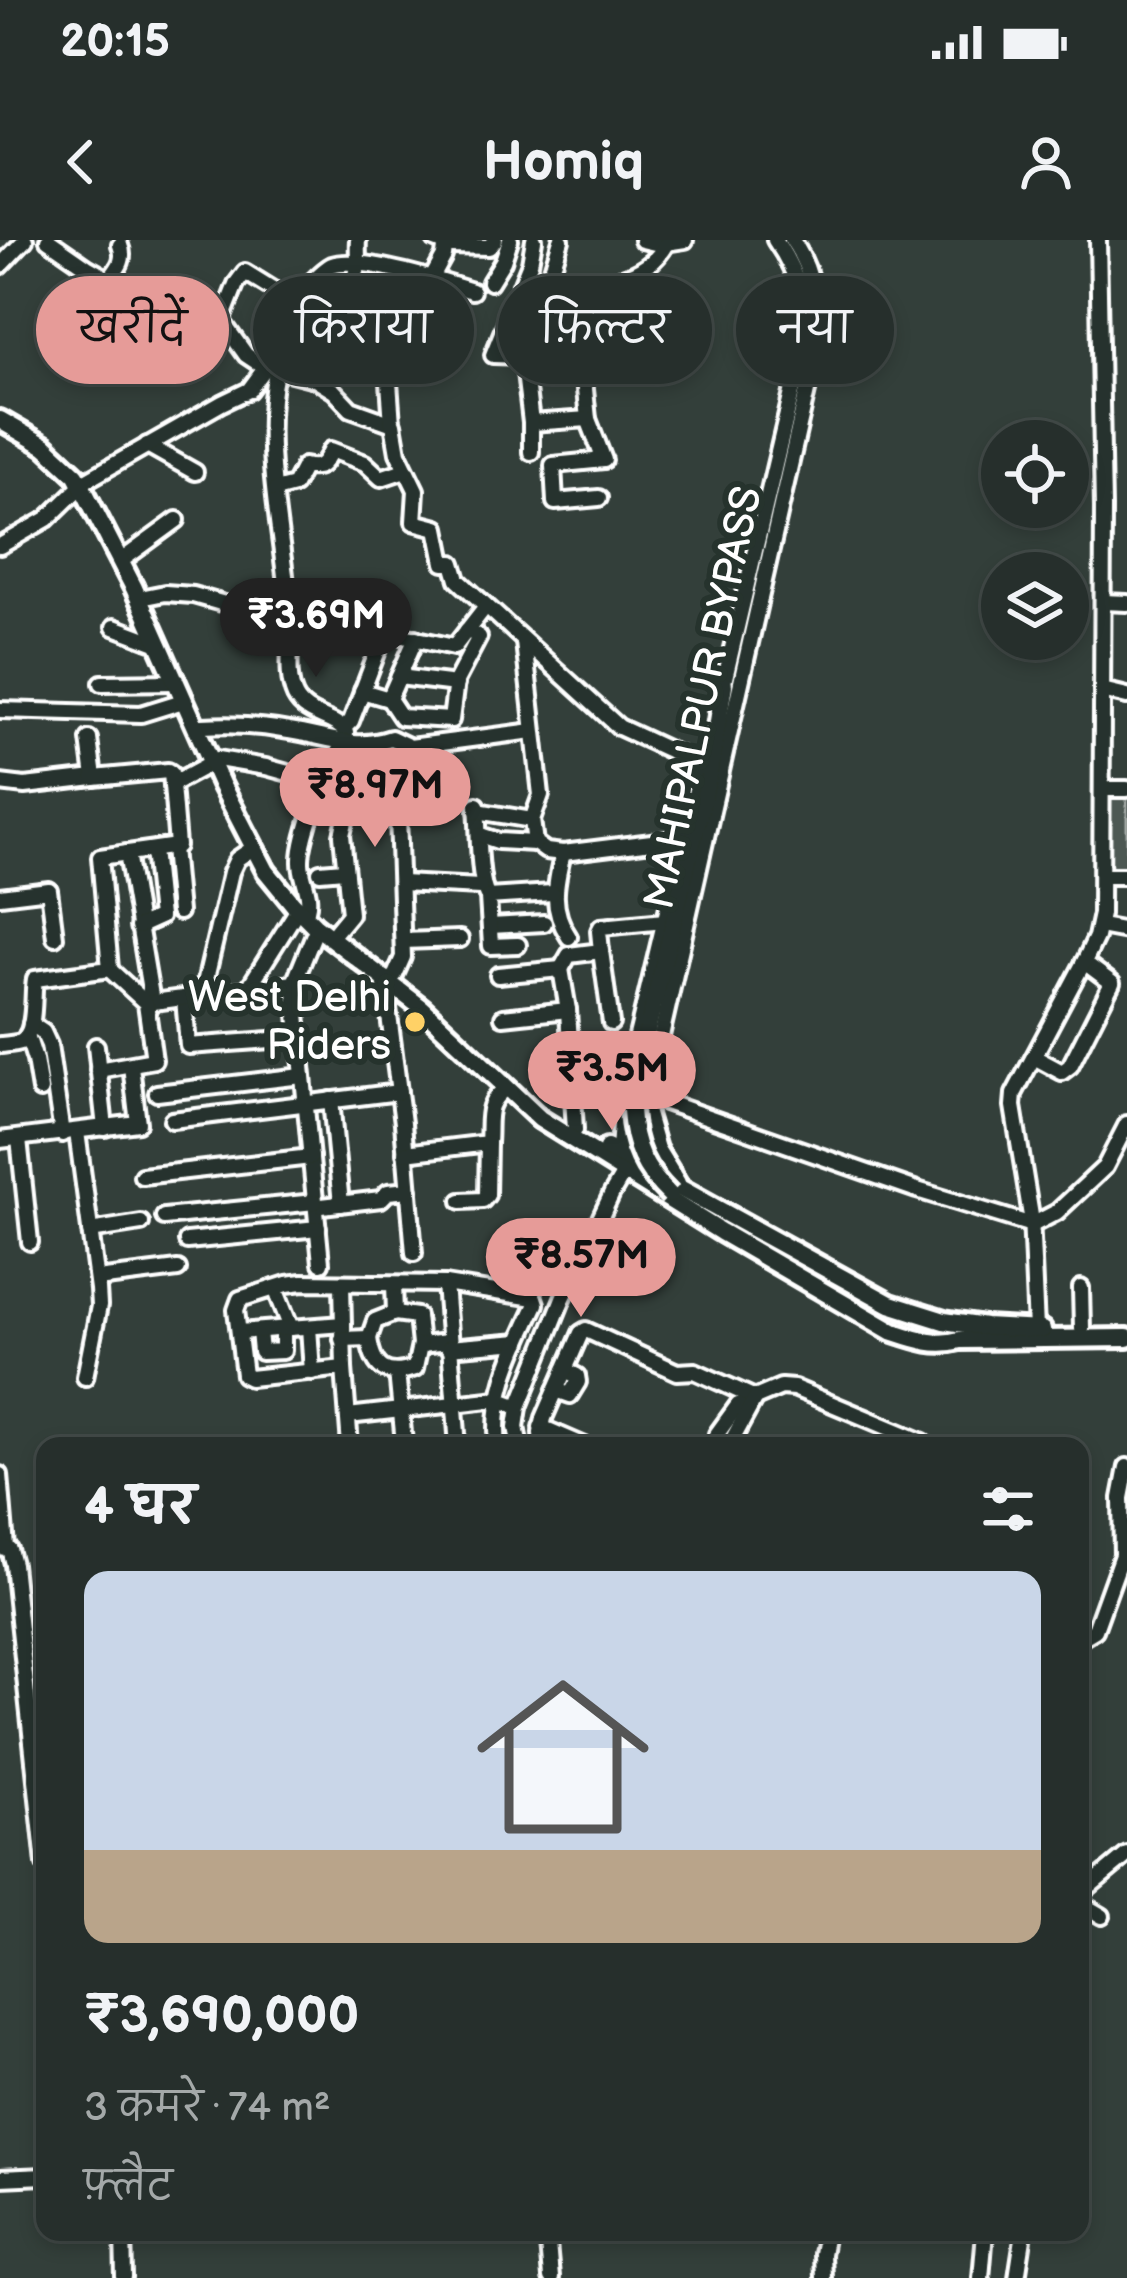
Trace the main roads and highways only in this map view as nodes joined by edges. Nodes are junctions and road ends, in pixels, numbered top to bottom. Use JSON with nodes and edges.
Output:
{"nodes":[{"id":1,"x":0,"y":408,"type":"edge"},
{"id":2,"x":0,"y":420,"type":"edge"},
{"id":3,"x":84,"y":482,"type":"junction"},
{"id":4,"x":724,"y":685,"type":"road end"},
{"id":5,"x":214,"y":761,"type":"junction"},
{"id":6,"x":302,"y":909,"type":"junction"},
{"id":7,"x":390,"y":976,"type":"junction"},
{"id":8,"x":623,"y":1162,"type":"junction"},
{"id":9,"x":675,"y":1192,"type":"junction"},
{"id":10,"x":1127,"y":1329,"type":"edge"},
{"id":11,"x":1127,"y":1338,"type":"edge"},
{"id":12,"x":960,"y":1340,"type":"junction"}],
"edges":[{"from":1,"to":3,"type":"main road"},
{"from":2,"to":3,"type":"main road"},
{"from":3,"to":5,"type":"main road"},
{"from":3,"to":5,"type":"main road"},
{"from":4,"to":9,"type":"main road","bridge":true},
{"from":5,"to":6,"type":"main road"},
{"from":5,"to":6,"type":"main road"},
{"from":6,"to":7,"type":"main road"},
{"from":7,"to":8,"type":"main road"},
{"from":7,"to":8,"type":"main road"},
{"from":8,"to":9,"type":"main road"},
{"from":8,"to":12,"type":"main road"},
{"from":9,"to":10,"type":"main road"},
{"from":9,"to":12,"type":"main road"},
{"from":11,"to":12,"type":"main road"}]}
